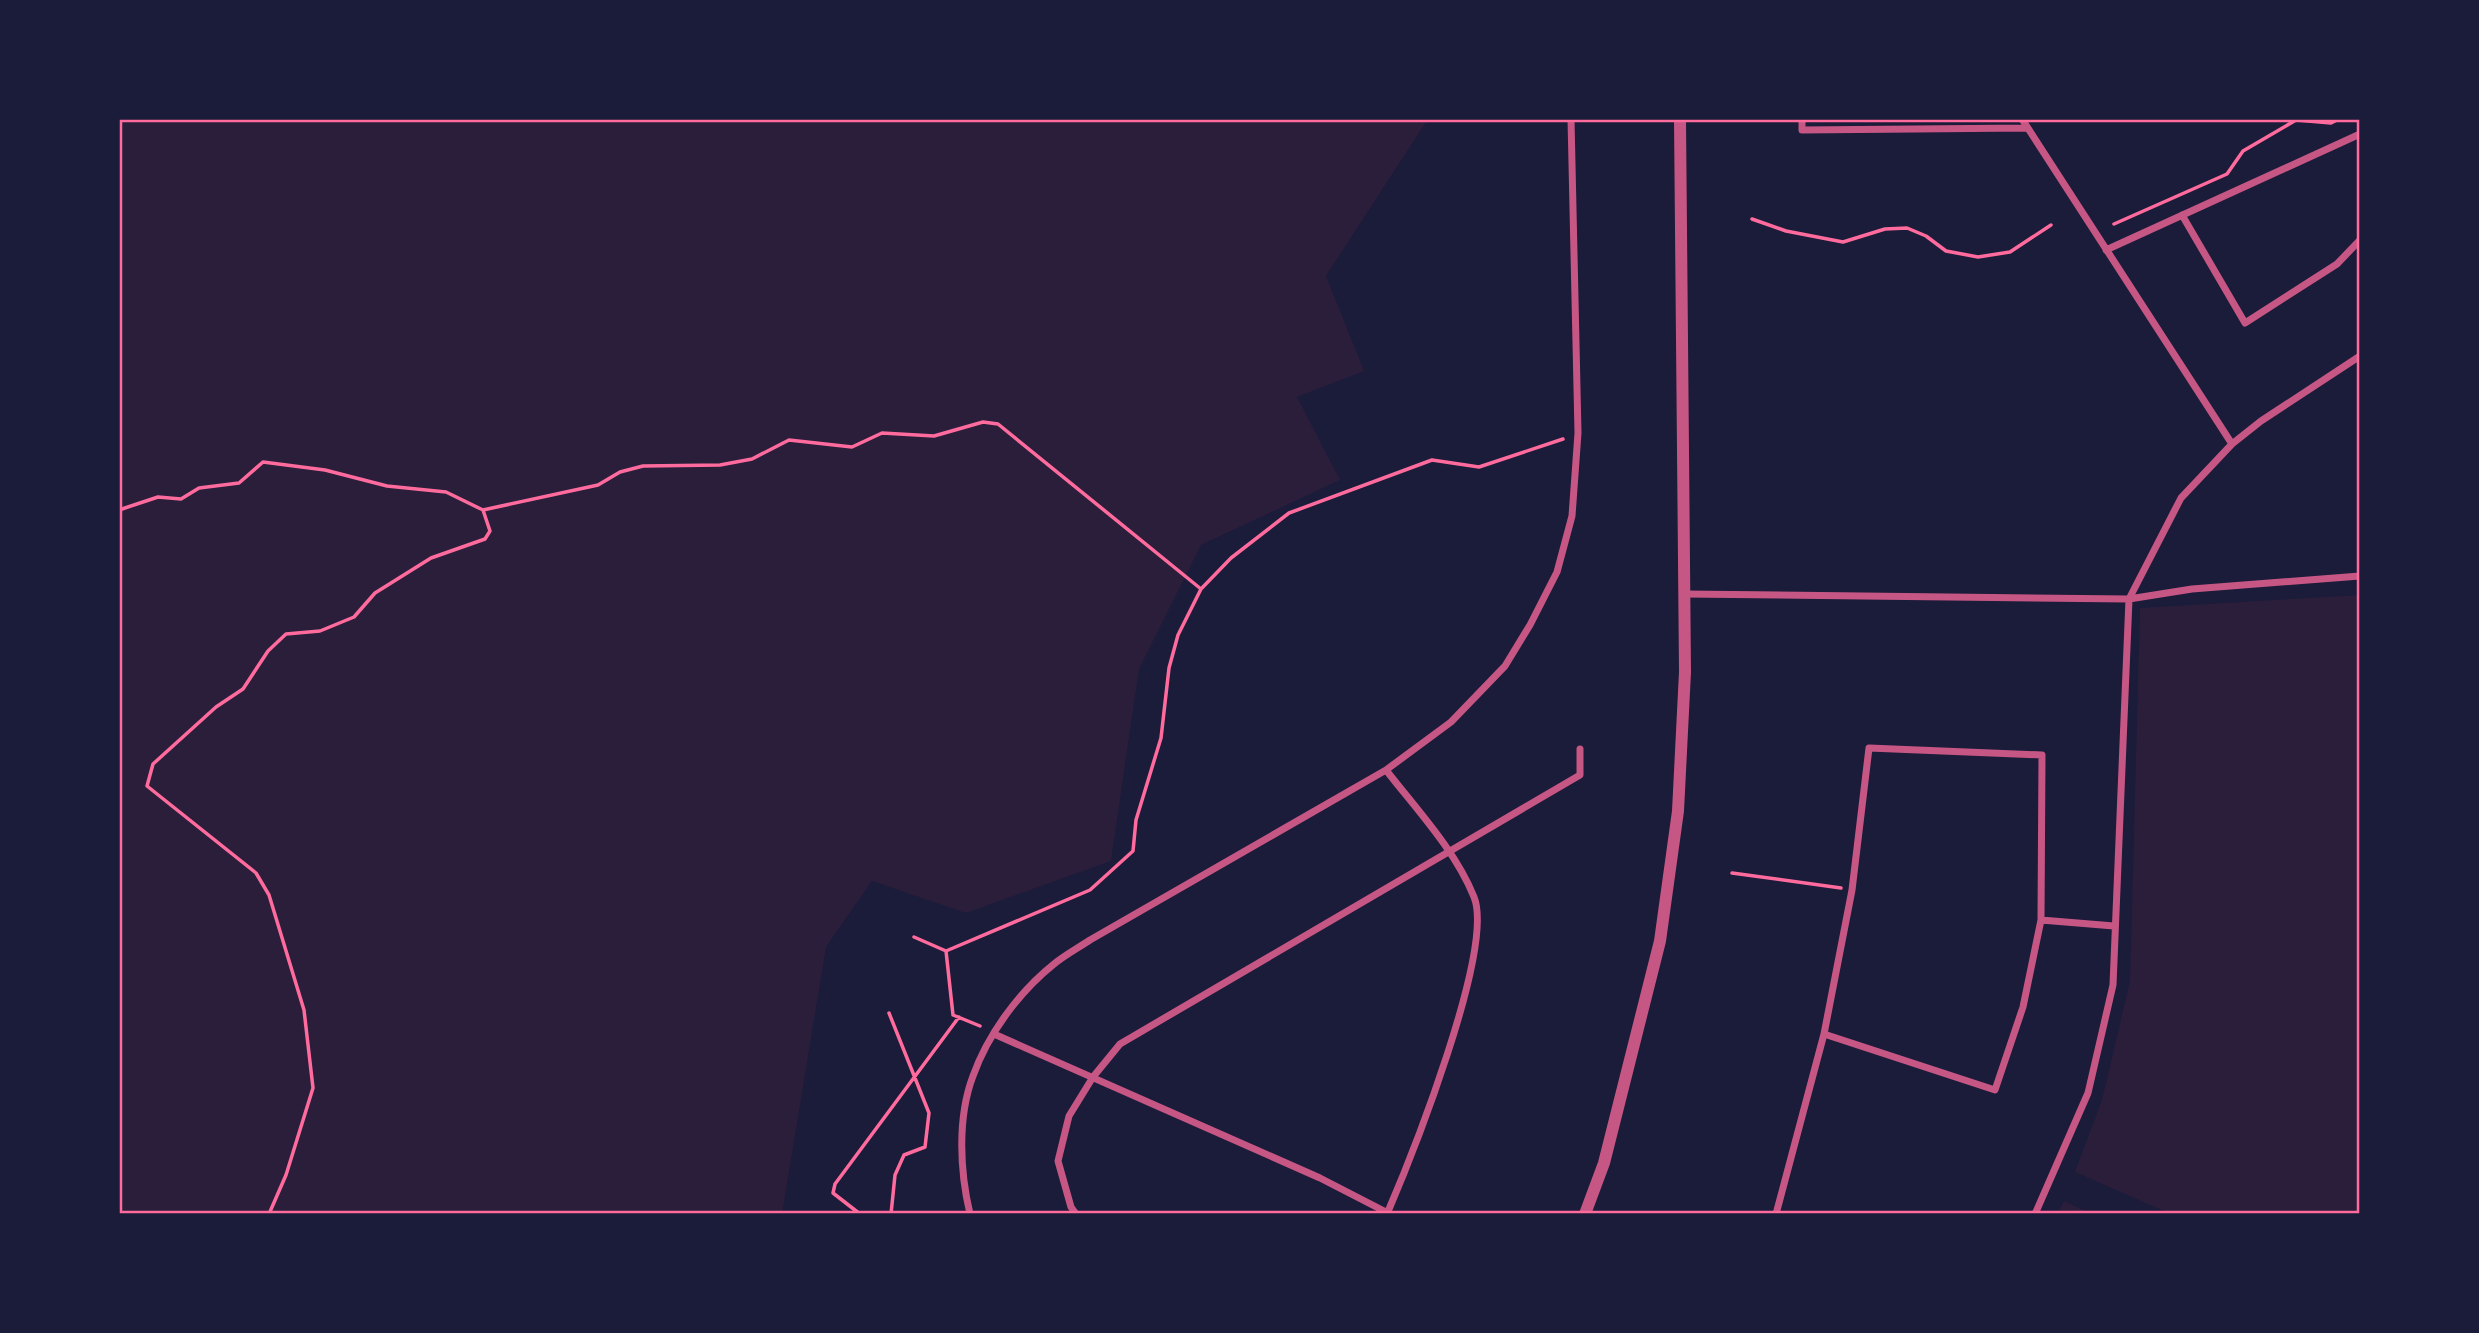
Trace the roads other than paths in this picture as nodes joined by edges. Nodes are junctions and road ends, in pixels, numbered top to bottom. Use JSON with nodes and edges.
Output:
{"nodes":[{"id":1,"x":1571,"y":119,"type":"edge"},
{"id":2,"x":1680,"y":119,"type":"edge"},
{"id":3,"x":1802,"y":119,"type":"edge"},
{"id":4,"x":1915,"y":119,"type":"edge"},
{"id":5,"x":2022,"y":119,"type":"edge"},
{"id":6,"x":2027,"y":128,"type":"junction"},
{"id":7,"x":1916,"y":129,"type":"junction"},
{"id":8,"x":2360,"y":134,"type":"edge"},
{"id":9,"x":2182,"y":215,"type":"junction"},
{"id":10,"x":2360,"y":240,"type":"edge"},
{"id":11,"x":2106,"y":250,"type":"junction"},
{"id":12,"x":2360,"y":356,"type":"edge"},
{"id":13,"x":2232,"y":444,"type":"junction"},
{"id":14,"x":2360,"y":576,"type":"edge"},
{"id":15,"x":1684,"y":594,"type":"junction"},
{"id":16,"x":2129,"y":599,"type":"junction"},
{"id":17,"x":1580,"y":749,"type":"dead end"},
{"id":18,"x":1386,"y":770,"type":"junction"},
{"id":19,"x":1450,"y":852,"type":"junction"},
{"id":20,"x":2040,"y":920,"type":"junction"},
{"id":21,"x":2114,"y":926,"type":"junction"},
{"id":22,"x":994,"y":1034,"type":"junction"},
{"id":23,"x":1824,"y":1034,"type":"junction"},
{"id":24,"x":1093,"y":1077,"type":"junction"},
{"id":25,"x":1387,"y":1213,"type":"edge"},
{"id":26,"x":970,"y":1214,"type":"edge"},
{"id":27,"x":1076,"y":1214,"type":"edge"},
{"id":28,"x":1585,"y":1214,"type":"edge"},
{"id":29,"x":1776,"y":1214,"type":"edge"},
{"id":30,"x":2035,"y":1214,"type":"edge"}],
"edges":[{"from":1,"to":18,"type":"street"},
{"from":2,"to":15,"type":"street"},
{"from":3,"to":7,"type":"street"},
{"from":4,"to":7,"type":"street"},
{"from":5,"to":6,"type":"street"},
{"from":6,"to":7,"type":"street"},
{"from":6,"to":11,"type":"street"},
{"from":8,"to":9,"type":"street"},
{"from":9,"to":10,"type":"street"},
{"from":9,"to":11,"type":"street"},
{"from":11,"to":13,"type":"street"},
{"from":12,"to":13,"type":"street"},
{"from":13,"to":16,"type":"street"},
{"from":14,"to":16,"type":"street"},
{"from":15,"to":16,"type":"street"},
{"from":15,"to":28,"type":"street"},
{"from":16,"to":21,"type":"street"},
{"from":17,"to":19,"type":"street"},
{"from":18,"to":19,"type":"street"},
{"from":18,"to":22,"type":"street"},
{"from":19,"to":24,"type":"street"},
{"from":19,"to":25,"type":"street"},
{"from":20,"to":21,"type":"street"},
{"from":20,"to":23,"type":"street"},
{"from":20,"to":23,"type":"street"},
{"from":21,"to":30,"type":"street"},
{"from":22,"to":24,"type":"street"},
{"from":22,"to":26,"type":"street"},
{"from":23,"to":29,"type":"street"},
{"from":24,"to":25,"type":"street"},
{"from":24,"to":27,"type":"street"}]}
